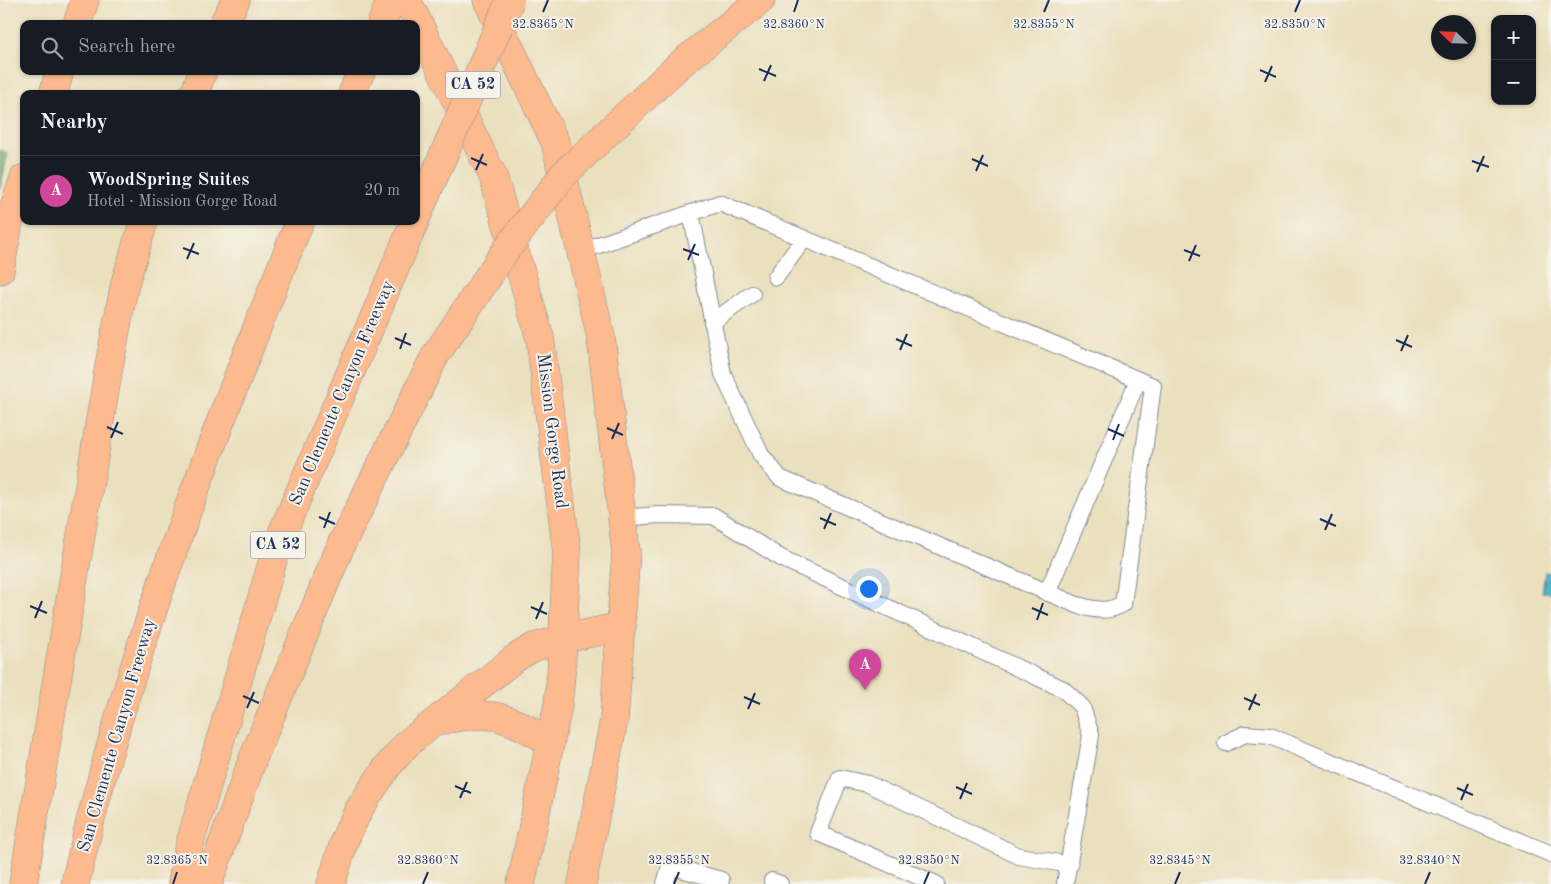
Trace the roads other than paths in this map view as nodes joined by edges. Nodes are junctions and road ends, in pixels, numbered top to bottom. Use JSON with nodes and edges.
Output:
{"nodes":[{"id":1,"x":85,"y":0,"type":"edge"},
{"id":2,"x":236,"y":0,"type":"edge"},
{"id":3,"x":392,"y":0,"type":"edge"},
{"id":4,"x":407,"y":0,"type":"edge"},
{"id":5,"x":487,"y":0,"type":"edge"},
{"id":6,"x":510,"y":0,"type":"edge"},
{"id":7,"x":761,"y":0,"type":"edge"},
{"id":8,"x":78,"y":20,"type":"edge"},
{"id":9,"x":225,"y":20,"type":"edge"},
{"id":10,"x":383,"y":20,"type":"edge"},
{"id":11,"x":417,"y":20,"type":"edge"},
{"id":12,"x":420,"y":27,"type":"edge"},
{"id":13,"x":59,"y":75,"type":"edge"},
{"id":14,"x":201,"y":75,"type":"edge"},
{"id":15,"x":359,"y":75,"type":"edge"},
{"id":16,"x":54,"y":90,"type":"edge"},
{"id":17,"x":196,"y":90,"type":"edge"},
{"id":18,"x":354,"y":90,"type":"edge"},
{"id":19,"x":20,"y":190,"type":"edge"},
{"id":20,"x":420,"y":210,"type":"edge"},
{"id":21,"x":691,"y":213,"type":"junction"},
{"id":22,"x":143,"y":225,"type":"edge"},
{"id":23,"x":298,"y":225,"type":"edge"},
{"id":24,"x":414,"y":225,"type":"edge"},
{"id":25,"x":804,"y":239,"type":"junction"},
{"id":26,"x":581,"y":251,"type":"junction"},
{"id":27,"x":0,"y":270,"type":"edge"},
{"id":28,"x":776,"y":277,"type":"dead end"},
{"id":29,"x":752,"y":294,"type":"dead end"},
{"id":30,"x":712,"y":322,"type":"junction"},
{"id":31,"x":1138,"y":380,"type":"junction"},
{"id":32,"x":622,"y":518,"type":"junction"},
{"id":33,"x":1047,"y":592,"type":"junction"},
{"id":34,"x":622,"y":626,"type":"junction"},
{"id":35,"x":563,"y":639,"type":"junction"},
{"id":36,"x":430,"y":724,"type":"junction"},
{"id":37,"x":550,"y":742,"type":"junction"},
{"id":38,"x":1226,"y":743,"type":"dead end"},
{"id":39,"x":1551,"y":854,"type":"edge"},
{"id":40,"x":1070,"y":864,"type":"junction"},
{"id":41,"x":23,"y":884,"type":"edge"},
{"id":42,"x":75,"y":884,"type":"edge"},
{"id":43,"x":182,"y":884,"type":"edge"},
{"id":44,"x":208,"y":884,"type":"edge"},
{"id":45,"x":330,"y":884,"type":"edge"},
{"id":46,"x":521,"y":884,"type":"edge"},
{"id":47,"x":582,"y":884,"type":"edge"},
{"id":48,"x":665,"y":884,"type":"edge"},
{"id":49,"x":720,"y":884,"type":"edge"},
{"id":50,"x":936,"y":884,"type":"edge"},
{"id":51,"x":1065,"y":884,"type":"edge"}],
"edges":[{"from":1,"to":8,"type":"main road"},
{"from":2,"to":9,"type":"main road"},
{"from":3,"to":10,"type":"main road"},
{"from":4,"to":11,"type":"main road","name":"Mission Gorge Road"},
{"from":5,"to":26,"type":"main road"},
{"from":6,"to":20,"type":"main road","name":"San Clemente Canyon Freeway","number":"CA 52","bridge":true},
{"from":7,"to":44,"type":"main road","bridge":true},
{"from":12,"to":35,"type":"main road","name":"Mission Gorge Road"},
{"from":13,"to":16,"type":"main road"},
{"from":14,"to":17,"type":"main road"},
{"from":15,"to":18,"type":"main road"},
{"from":19,"to":27,"type":"main road"},
{"from":21,"to":25,"type":"lane"},
{"from":21,"to":26,"type":"lane"},
{"from":21,"to":30,"type":"lane"},
{"from":22,"to":41,"type":"main road"},
{"from":23,"to":42,"type":"main road","name":"San Clemente Canyon Freeway"},
{"from":24,"to":43,"type":"main road","name":"San Clemente Canyon Freeway","number":"CA 52"},
{"from":25,"to":28,"type":"lane"},
{"from":25,"to":31,"type":"lane"},
{"from":26,"to":32,"type":"main road"},
{"from":29,"to":30,"type":"lane"},
{"from":30,"to":33,"type":"lane"},
{"from":31,"to":33,"type":"lane"},
{"from":31,"to":33,"type":"lane"},
{"from":32,"to":34,"type":"main road"},
{"from":32,"to":40,"type":"lane"},
{"from":34,"to":35,"type":"main road"},
{"from":34,"to":47,"type":"main road"},
{"from":35,"to":36,"type":"main road"},
{"from":35,"to":37,"type":"main road","name":"Mission Gorge Road"},
{"from":36,"to":37,"type":"main road"},
{"from":36,"to":45,"type":"main road"},
{"from":37,"to":46,"type":"main road","name":"Mission Gorge Road"},
{"from":38,"to":39,"type":"lane"},
{"from":40,"to":50,"type":"lane"},
{"from":40,"to":51,"type":"lane"},
{"from":48,"to":49,"type":"lane"}]}
